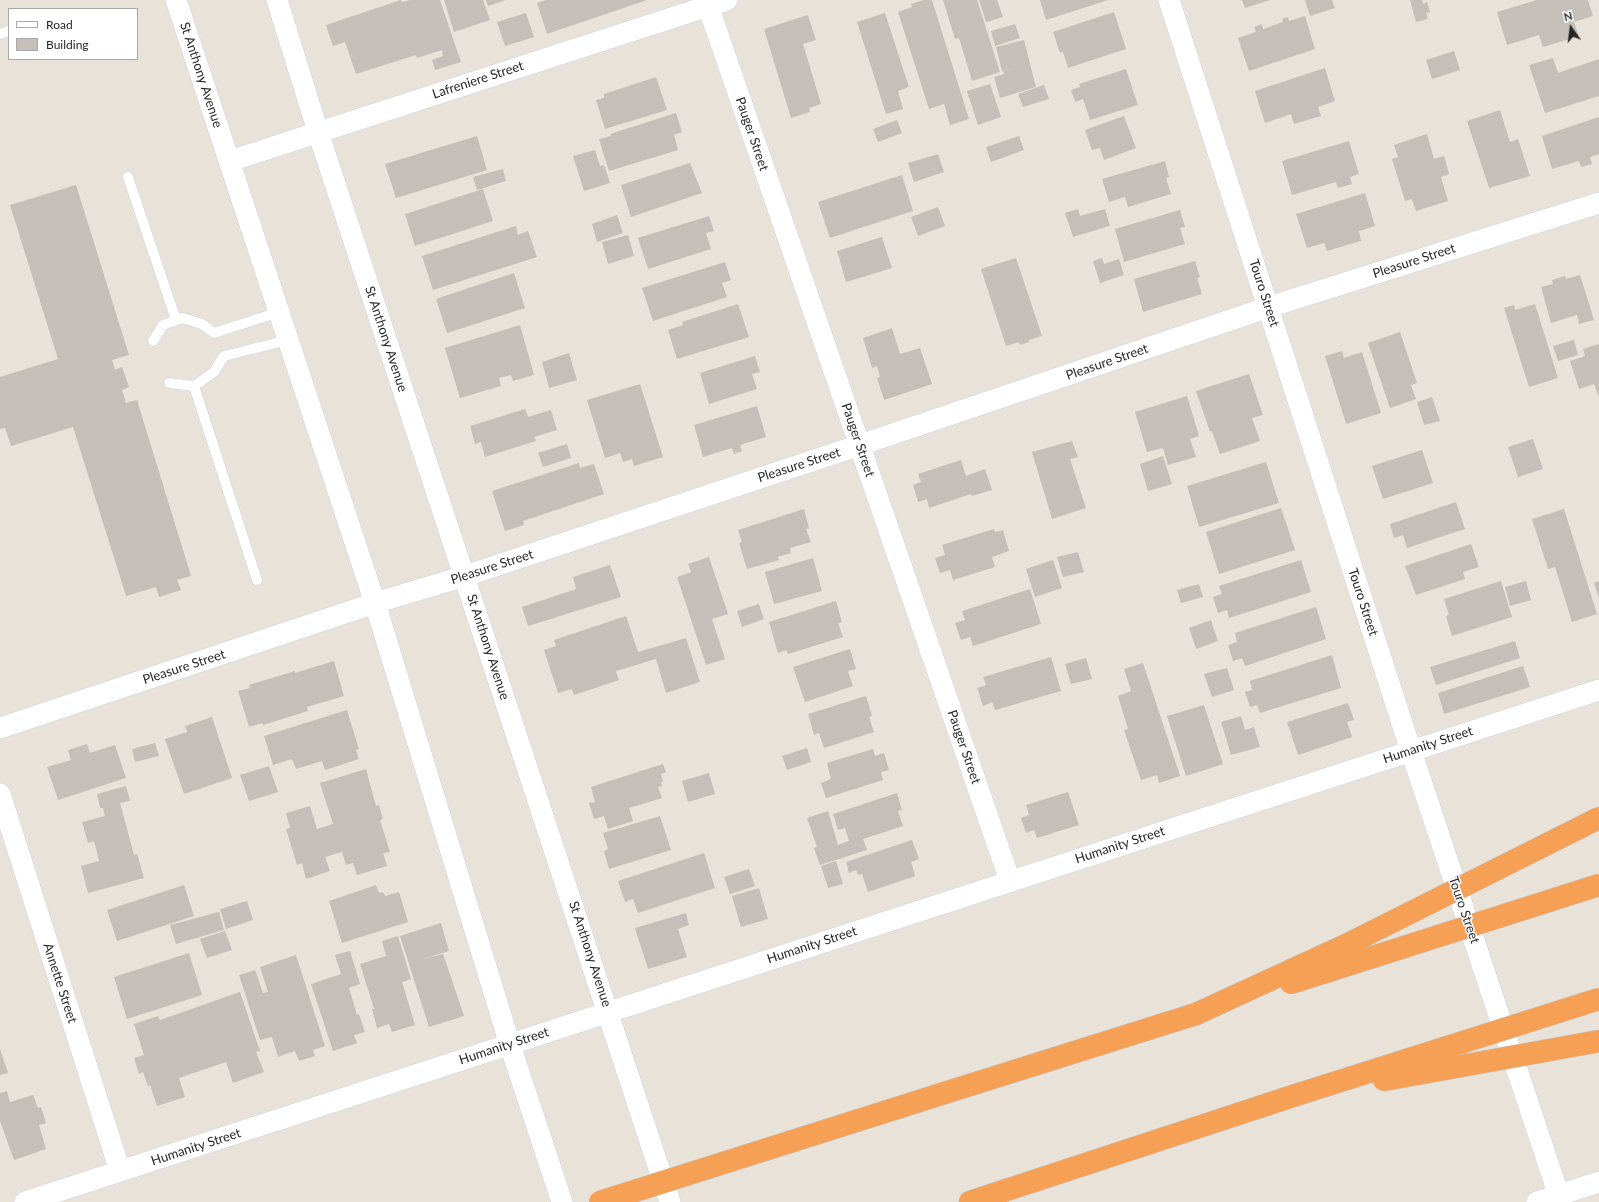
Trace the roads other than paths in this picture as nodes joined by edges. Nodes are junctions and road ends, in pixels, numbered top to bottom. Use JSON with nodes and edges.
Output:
{"nodes":[{"id":1,"x":176,"y":0,"type":"edge"},
{"id":2,"x":277,"y":0,"type":"edge"},
{"id":3,"x":1169,"y":0,"type":"edge"},
{"id":4,"x":714,"y":2,"type":"edge"},
{"id":5,"x":318,"y":132,"type":"junction"},
{"id":6,"x":230,"y":161,"type":"junction"},
{"id":7,"x":128,"y":177,"type":"dead end"},
{"id":8,"x":1599,"y":203,"type":"edge"},
{"id":9,"x":1269,"y":307,"type":"junction"},
{"id":10,"x":279,"y":312,"type":"junction"},
{"id":11,"x":176,"y":320,"type":"junction"},
{"id":12,"x":288,"y":340,"type":"junction"},
{"id":13,"x":153,"y":341,"type":"dead end"},
{"id":14,"x":169,"y":383,"type":"dead end"},
{"id":15,"x":194,"y":386,"type":"junction"},
{"id":16,"x":860,"y":446,"type":"junction"},
{"id":17,"x":465,"y":576,"type":"junction"},
{"id":18,"x":257,"y":580,"type":"dead end"},
{"id":19,"x":375,"y":603,"type":"junction"},
{"id":20,"x":1599,"y":690,"type":"edge"},
{"id":21,"x":0,"y":728,"type":"edge"},
{"id":22,"x":1411,"y":751,"type":"junction"},
{"id":23,"x":0,"y":794,"type":"edge"},
{"id":24,"x":1599,"y":818,"type":"edge"},
{"id":25,"x":1010,"y":881,"type":"junction"},
{"id":26,"x":1599,"y":884,"type":"edge"},
{"id":27,"x":1599,"y":999,"type":"edge"},
{"id":28,"x":609,"y":1012,"type":"junction"},
{"id":29,"x":1196,"y":1014,"type":"junction"},
{"id":30,"x":1599,"y":1041,"type":"edge"},
{"id":31,"x":510,"y":1045,"type":"junction"},
{"id":32,"x":1296,"y":1095,"type":"junction"},
{"id":33,"x":120,"y":1171,"type":"junction"},
{"id":34,"x":1599,"y":1182,"type":"edge"},
{"id":35,"x":1560,"y":1199,"type":"edge"},
{"id":36,"x":25,"y":1202,"type":"edge"},
{"id":37,"x":562,"y":1202,"type":"edge"},
{"id":38,"x":600,"y":1202,"type":"edge"},
{"id":39,"x":670,"y":1202,"type":"edge"},
{"id":40,"x":970,"y":1202,"type":"edge"},
{"id":41,"x":1537,"y":1202,"type":"edge"}],
"edges":[{"from":1,"to":6,"type":"street","name":"St Anthony Avenue"},
{"from":2,"to":5,"type":"street","name":"St Anthony Avenue"},
{"from":3,"to":9,"type":"street","name":"Touro Street"},
{"from":4,"to":5,"type":"street","name":"Lafreniere Street"},
{"from":4,"to":16,"type":"street","name":"Pauger Street"},
{"from":5,"to":6,"type":"street","name":"Lafreniere Street"},
{"from":5,"to":17,"type":"street","name":"St Anthony Avenue"},
{"from":6,"to":10,"type":"street","name":"St Anthony Avenue"},
{"from":7,"to":11,"type":"lane"},
{"from":8,"to":9,"type":"street","name":"Pleasure Street"},
{"from":9,"to":16,"type":"street","name":"Pleasure Street"},
{"from":9,"to":22,"type":"street","name":"Touro Street"},
{"from":10,"to":11,"type":"lane"},
{"from":10,"to":12,"type":"street","name":"St Anthony Avenue"},
{"from":11,"to":13,"type":"lane"},
{"from":12,"to":15,"type":"lane"},
{"from":12,"to":19,"type":"street","name":"St Anthony Avenue"},
{"from":14,"to":15,"type":"lane"},
{"from":15,"to":18,"type":"lane"},
{"from":16,"to":17,"type":"street","name":"Pleasure Street"},
{"from":16,"to":25,"type":"street","name":"Pauger Street"},
{"from":17,"to":19,"type":"street","name":"Pleasure Street"},
{"from":17,"to":28,"type":"street","name":"St Anthony Avenue"},
{"from":19,"to":21,"type":"street","name":"Pleasure Street"},
{"from":19,"to":31,"type":"street","name":"St Anthony Avenue"},
{"from":20,"to":22,"type":"street","name":"Humanity Street"},
{"from":22,"to":25,"type":"street","name":"Humanity Street"},
{"from":22,"to":35,"type":"street","name":"Touro Street"},
{"from":23,"to":33,"type":"street","name":"Annette Street"},
{"from":24,"to":29,"type":"highway","bridge":true},
{"from":25,"to":28,"type":"street","name":"Humanity Street"},
{"from":26,"to":29,"type":"highway","bridge":true},
{"from":27,"to":32,"type":"highway","bridge":true},
{"from":28,"to":31,"type":"street","name":"Humanity Street"},
{"from":28,"to":39,"type":"street","name":"St Anthony Avenue"},
{"from":29,"to":38,"type":"highway","bridge":true},
{"from":30,"to":32,"type":"highway","bridge":true},
{"from":31,"to":33,"type":"street","name":"Humanity Street"},
{"from":31,"to":37,"type":"street","name":"St Anthony Avenue"},
{"from":32,"to":40,"type":"highway"},
{"from":33,"to":36,"type":"street","name":"Humanity Street"},
{"from":34,"to":35,"type":"street"},
{"from":35,"to":41,"type":"street"}]}
